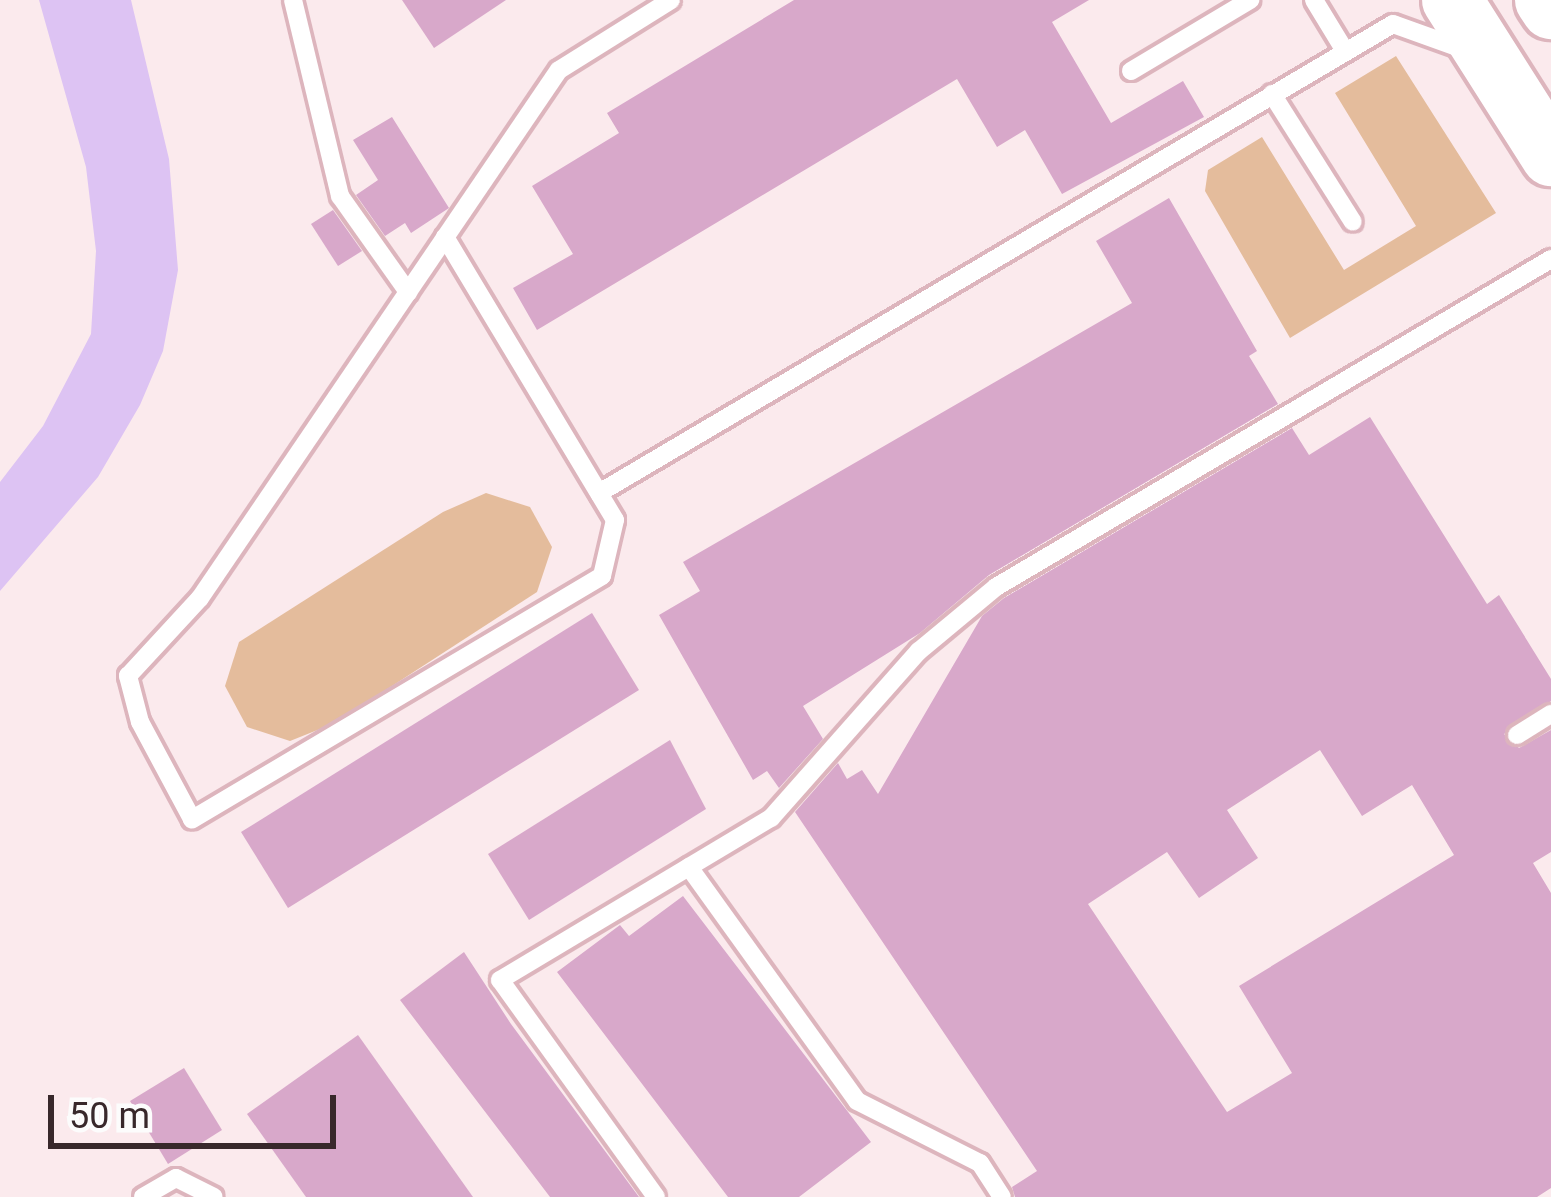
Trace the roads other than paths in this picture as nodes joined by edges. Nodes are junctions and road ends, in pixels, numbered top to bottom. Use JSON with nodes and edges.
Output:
{"nodes":[{"id":1,"x":292,"y":0,"type":"edge"},
{"id":2,"x":671,"y":0,"type":"edge"},
{"id":3,"x":1250,"y":0,"type":"edge"},
{"id":4,"x":1314,"y":0,"type":"edge"},
{"id":5,"x":1452,"y":0,"type":"edge"},
{"id":6,"x":1546,"y":0,"type":"edge"},
{"id":7,"x":1551,"y":9,"type":"edge"},
{"id":8,"x":1345,"y":51,"type":"junction"},
{"id":9,"x":1490,"y":59,"type":"junction"},
{"id":10,"x":1130,"y":71,"type":"dead end"},
{"id":11,"x":1272,"y":94,"type":"junction"},
{"id":12,"x":1551,"y":156,"type":"edge"},
{"id":13,"x":1353,"y":222,"type":"dead end"},
{"id":14,"x":446,"y":237,"type":"junction"},
{"id":15,"x":1551,"y":259,"type":"edge"},
{"id":16,"x":408,"y":292,"type":"junction"},
{"id":17,"x":599,"y":493,"type":"junction"},
{"id":18,"x":1551,"y":714,"type":"edge"},
{"id":19,"x":1517,"y":735,"type":"dead end"},
{"id":20,"x":688,"y":867,"type":"junction"},
{"id":21,"x":143,"y":1197,"type":"edge"},
{"id":22,"x":214,"y":1197,"type":"edge"},
{"id":23,"x":656,"y":1197,"type":"edge"},
{"id":24,"x":1002,"y":1197,"type":"edge"}],
"edges":[{"from":1,"to":16,"type":"lane"},
{"from":2,"to":14,"type":"lane"},
{"from":3,"to":10,"type":"lane"},
{"from":4,"to":8,"type":"lane"},
{"from":5,"to":9,"type":"highway"},
{"from":6,"to":7,"type":"highway"},
{"from":8,"to":9,"type":"lane"},
{"from":8,"to":11,"type":"lane"},
{"from":9,"to":12,"type":"highway"},
{"from":11,"to":13,"type":"lane"},
{"from":11,"to":17,"type":"lane"},
{"from":14,"to":16,"type":"lane"},
{"from":14,"to":17,"type":"lane"},
{"from":15,"to":20,"type":"lane"},
{"from":16,"to":17,"type":"lane"},
{"from":18,"to":19,"type":"lane"},
{"from":20,"to":23,"type":"lane"},
{"from":20,"to":24,"type":"lane"},
{"from":21,"to":22,"type":"lane"}]}
